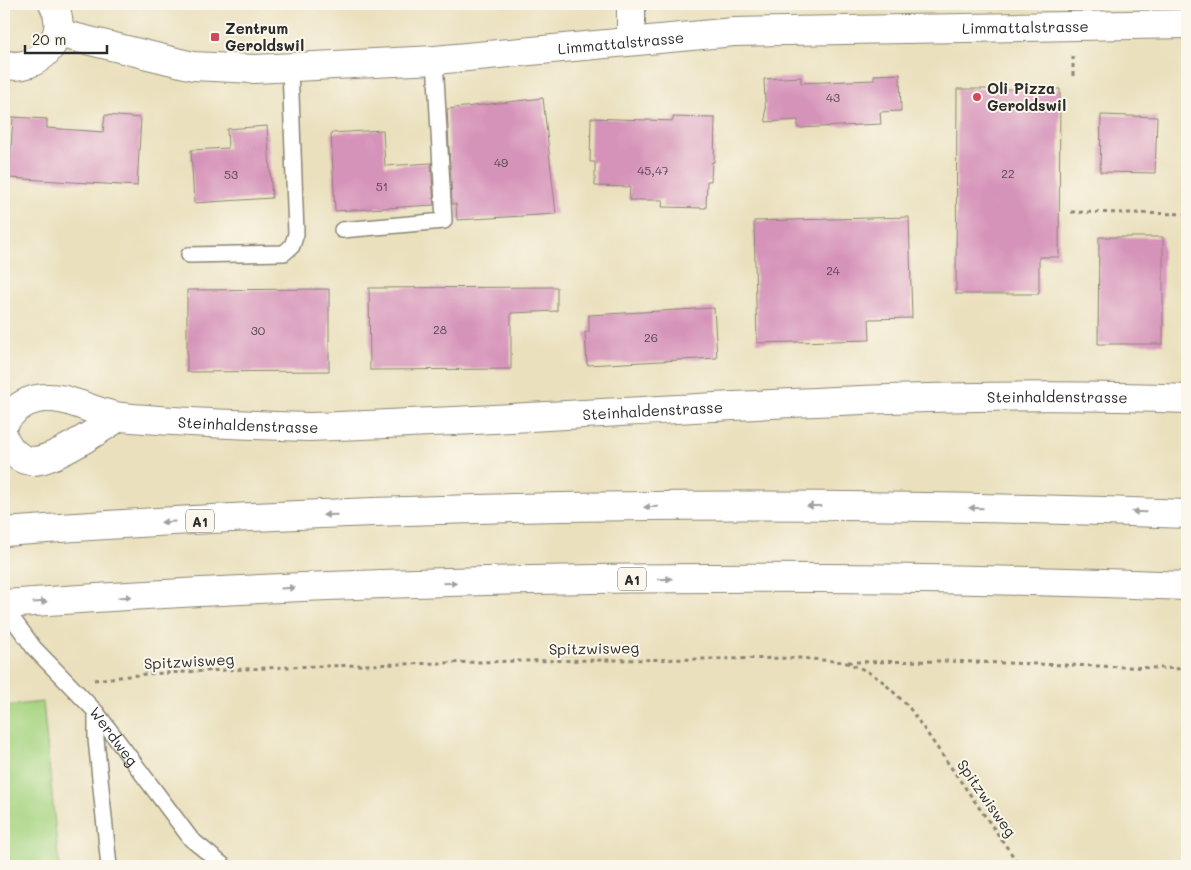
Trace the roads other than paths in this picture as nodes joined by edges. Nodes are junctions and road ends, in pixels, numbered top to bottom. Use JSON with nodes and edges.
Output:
{"nodes":[{"id":1,"x":53,"y":4,"type":"edge"},
{"id":2,"x":631,"y":4,"type":"edge"},
{"id":3,"x":1187,"y":24,"type":"edge"},
{"id":4,"x":57,"y":34,"type":"junction"},
{"id":5,"x":630,"y":41,"type":"junction"},
{"id":6,"x":436,"y":60,"type":"junction"},
{"id":7,"x":4,"y":64,"type":"edge"},
{"id":8,"x":290,"y":67,"type":"junction"},
{"id":9,"x":342,"y":230,"type":"dead end"},
{"id":10,"x":189,"y":255,"type":"dead end"},
{"id":11,"x":1187,"y":399,"type":"edge"},
{"id":12,"x":119,"y":417,"type":"junction"},
{"id":13,"x":4,"y":423,"type":"edge"},
{"id":14,"x":4,"y":439,"type":"edge"},
{"id":15,"x":1187,"y":514,"type":"edge"},
{"id":16,"x":13,"y":532,"type":"edge"},
{"id":17,"x":1187,"y":586,"type":"edge"},
{"id":18,"x":4,"y":605,"type":"edge"},
{"id":19,"x":96,"y":712,"type":"junction"},
{"id":20,"x":108,"y":866,"type":"edge"},
{"id":21,"x":224,"y":866,"type":"edge"}],
"edges":[{"from":1,"to":4,"type":"main road"},
{"from":2,"to":5,"type":"main road"},
{"from":3,"to":5,"type":"main road","name":"Limmattalstrasse"},
{"from":4,"to":7,"type":"main road"},
{"from":4,"to":8,"type":"main road","name":"Limmattalstrasse"},
{"from":5,"to":6,"type":"main road","name":"Limmattalstrasse"},
{"from":6,"to":8,"type":"main road","name":"Limmattalstrasse"},
{"from":6,"to":9,"type":"lane"},
{"from":8,"to":10,"type":"lane"},
{"from":11,"to":12,"type":"main road","name":"Steinhaldenstrasse"},
{"from":12,"to":13,"type":"main road","name":"Steinhaldenstrasse"},
{"from":12,"to":14,"type":"main road"},
{"from":15,"to":16,"type":"main road","number":"A1","one_way":true},
{"from":18,"to":17,"type":"main road","number":"A1","one_way":true},
{"from":18,"to":19,"type":"lane","name":"Werdweg"},
{"from":19,"to":20,"type":"lane"},
{"from":19,"to":21,"type":"lane","name":"Werdweg"}]}
